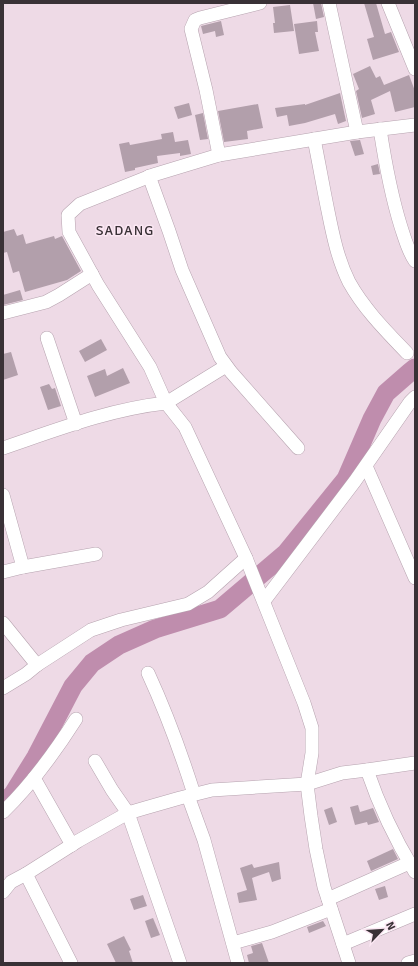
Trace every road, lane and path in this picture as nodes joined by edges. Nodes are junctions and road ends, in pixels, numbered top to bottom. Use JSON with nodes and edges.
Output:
{"nodes":[{"id":1,"x":260,"y":3,"type":"edge"},
{"id":2,"x":329,"y":3,"type":"edge"},
{"id":3,"x":388,"y":3,"type":"edge"},
{"id":4,"x":415,"y":69,"type":"edge"},
{"id":5,"x":415,"y":125,"type":"edge"},
{"id":6,"x":380,"y":129,"type":"junction"},
{"id":7,"x":357,"y":132,"type":"junction"},
{"id":8,"x":314,"y":139,"type":"junction"},
{"id":9,"x":219,"y":155,"type":"junction"},
{"id":10,"x":149,"y":176,"type":"junction"},
{"id":11,"x":415,"y":261,"type":"edge"},
{"id":12,"x":92,"y":274,"type":"junction"},
{"id":13,"x":3,"y":313,"type":"edge"},
{"id":14,"x":47,"y":338,"type":"dead end"},
{"id":15,"x":408,"y":353,"type":"dead end"},
{"id":16,"x":226,"y":366,"type":"junction"},
{"id":17,"x":415,"y":397,"type":"edge"},
{"id":18,"x":166,"y":403,"type":"junction"},
{"id":19,"x":76,"y":424,"type":"junction"},
{"id":20,"x":3,"y":448,"type":"edge"},
{"id":21,"x":298,"y":448,"type":"dead end"},
{"id":22,"x":366,"y":466,"type":"junction"},
{"id":23,"x":3,"y":495,"type":"edge"},
{"id":24,"x":96,"y":554,"type":"dead end"},
{"id":25,"x":246,"y":558,"type":"junction"},
{"id":26,"x":23,"y":567,"type":"junction"},
{"id":27,"x":3,"y":572,"type":"edge"},
{"id":28,"x":415,"y":578,"type":"edge"},
{"id":29,"x":262,"y":597,"type":"junction"},
{"id":30,"x":3,"y":623,"type":"edge"},
{"id":31,"x":37,"y":665,"type":"junction"},
{"id":32,"x":148,"y":673,"type":"dead end"},
{"id":33,"x":3,"y":688,"type":"edge"},
{"id":34,"x":76,"y":719,"type":"dead end"},
{"id":35,"x":95,"y":760,"type":"dead end"},
{"id":36,"x":415,"y":762,"type":"edge"},
{"id":37,"x":367,"y":770,"type":"junction"},
{"id":38,"x":34,"y":778,"type":"junction"},
{"id":39,"x":307,"y":784,"type":"junction"},
{"id":40,"x":191,"y":795,"type":"junction"},
{"id":41,"x":3,"y":812,"type":"edge"},
{"id":42,"x":128,"y":813,"type":"junction"},
{"id":43,"x":72,"y":845,"type":"junction"},
{"id":44,"x":412,"y":867,"type":"edge"},
{"id":45,"x":26,"y":874,"type":"junction"},
{"id":46,"x":3,"y":892,"type":"edge"},
{"id":47,"x":329,"y":904,"type":"junction"},
{"id":48,"x":415,"y":914,"type":"edge"},
{"id":49,"x":233,"y":943,"type":"junction"},
{"id":50,"x":343,"y":944,"type":"junction"},
{"id":51,"x":415,"y":961,"type":"edge"},
{"id":52,"x":71,"y":963,"type":"edge"},
{"id":53,"x":180,"y":963,"type":"edge"},
{"id":54,"x":238,"y":963,"type":"edge"},
{"id":55,"x":349,"y":963,"type":"edge"},
{"id":56,"x":408,"y":963,"type":"edge"}],
"edges":[{"from":1,"to":9,"type":"street"},
{"from":2,"to":7,"type":"street"},
{"from":3,"to":4,"type":"street"},
{"from":5,"to":6,"type":"street"},
{"from":6,"to":7,"type":"street"},
{"from":6,"to":11,"type":"street"},
{"from":7,"to":8,"type":"street"},
{"from":8,"to":9,"type":"street"},
{"from":8,"to":15,"type":"street"},
{"from":9,"to":10,"type":"street"},
{"from":10,"to":12,"type":"street"},
{"from":10,"to":16,"type":"street"},
{"from":12,"to":13,"type":"street"},
{"from":12,"to":18,"type":"street"},
{"from":14,"to":19,"type":"street"},
{"from":16,"to":18,"type":"street"},
{"from":16,"to":21,"type":"street"},
{"from":17,"to":22,"type":"street"},
{"from":18,"to":19,"type":"street"},
{"from":18,"to":25,"type":"street"},
{"from":19,"to":20,"type":"street"},
{"from":22,"to":28,"type":"street"},
{"from":22,"to":29,"type":"street"},
{"from":23,"to":26,"type":"street"},
{"from":24,"to":26,"type":"street"},
{"from":25,"to":29,"type":"street"},
{"from":25,"to":31,"type":"street"},
{"from":26,"to":27,"type":"street"},
{"from":29,"to":39,"type":"street"},
{"from":30,"to":31,"type":"street"},
{"from":31,"to":33,"type":"street"},
{"from":32,"to":40,"type":"street"},
{"from":34,"to":38,"type":"street"},
{"from":35,"to":42,"type":"street"},
{"from":36,"to":37,"type":"street"},
{"from":37,"to":39,"type":"street"},
{"from":37,"to":44,"type":"street"},
{"from":38,"to":41,"type":"street"},
{"from":38,"to":43,"type":"street"},
{"from":39,"to":40,"type":"street"},
{"from":39,"to":47,"type":"street"},
{"from":40,"to":42,"type":"street"},
{"from":40,"to":49,"type":"street"},
{"from":42,"to":43,"type":"street"},
{"from":42,"to":53,"type":"street"},
{"from":43,"to":45,"type":"street"},
{"from":44,"to":47,"type":"street"},
{"from":45,"to":46,"type":"street"},
{"from":45,"to":52,"type":"street"},
{"from":47,"to":49,"type":"street"},
{"from":47,"to":50,"type":"street"},
{"from":48,"to":50,"type":"street"},
{"from":49,"to":54,"type":"street"},
{"from":50,"to":55,"type":"street"},
{"from":51,"to":56,"type":"street"}]}
